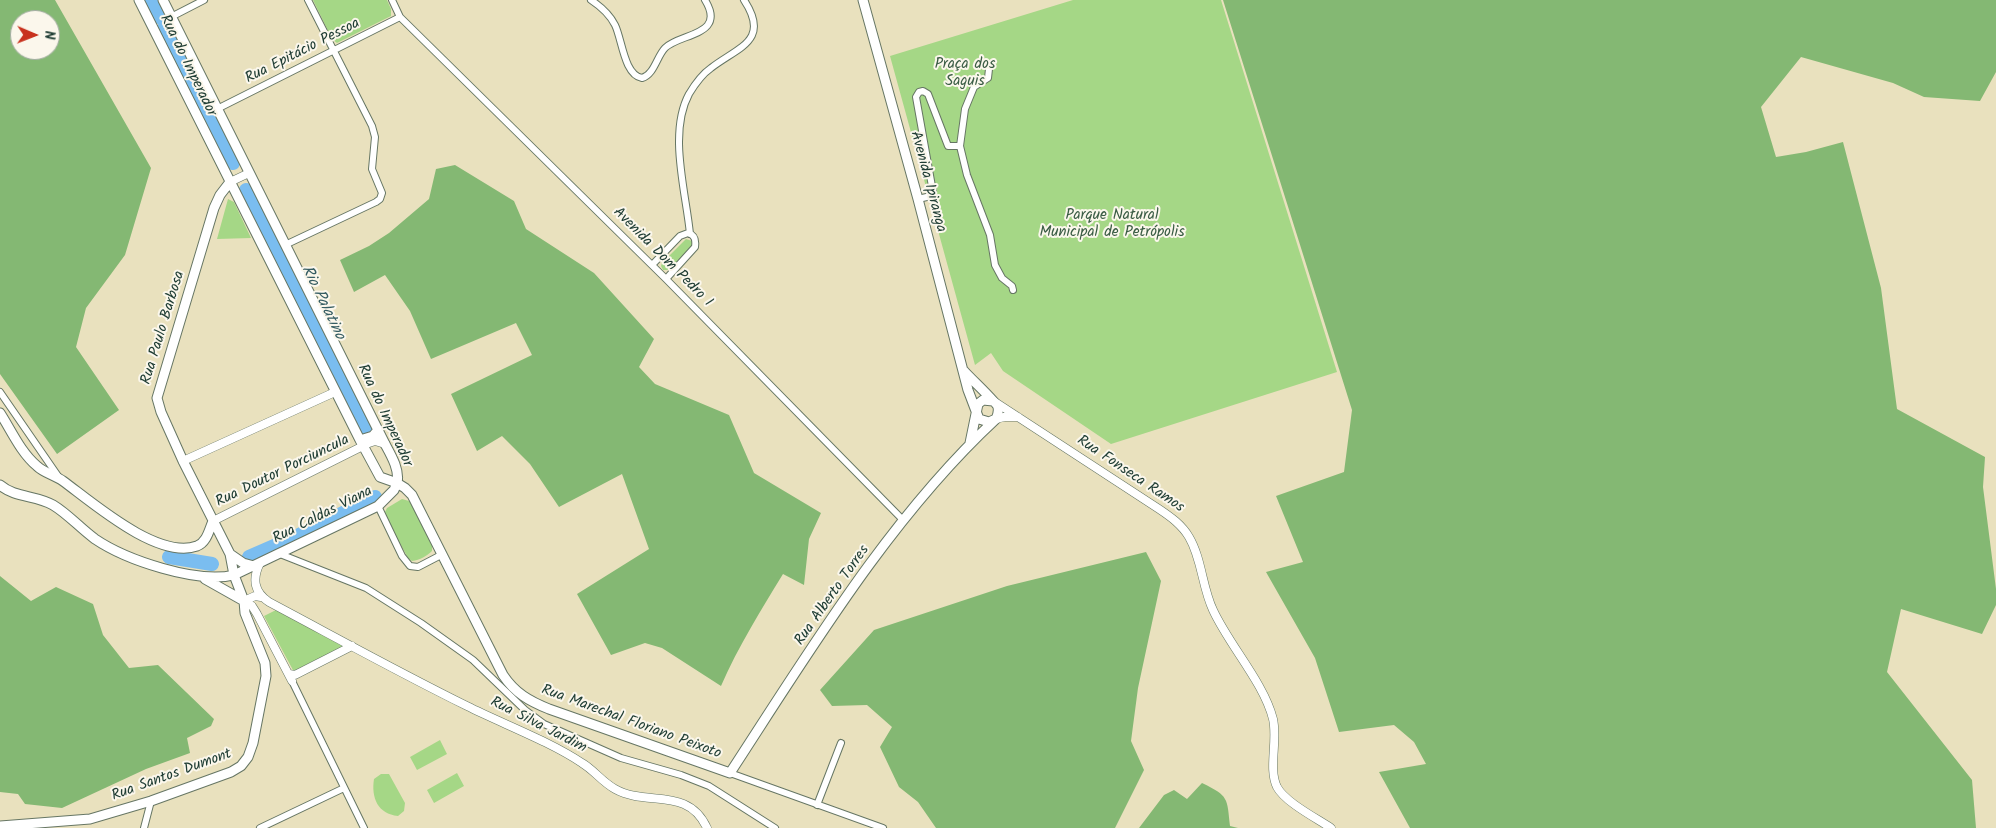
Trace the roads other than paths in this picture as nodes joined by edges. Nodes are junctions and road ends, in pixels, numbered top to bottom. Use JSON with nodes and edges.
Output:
{"nodes":[{"id":1,"x":139,"y":0,"type":"edge"},
{"id":2,"x":163,"y":0,"type":"edge"},
{"id":3,"x":204,"y":0,"type":"edge"},
{"id":4,"x":308,"y":0,"type":"edge"},
{"id":5,"x":392,"y":0,"type":"edge"},
{"id":6,"x":591,"y":0,"type":"edge"},
{"id":7,"x":704,"y":0,"type":"edge"},
{"id":8,"x":744,"y":0,"type":"edge"},
{"id":9,"x":863,"y":0,"type":"edge"},
{"id":10,"x":171,"y":17,"type":"junction"},
{"id":11,"x":400,"y":17,"type":"junction"},
{"id":12,"x":333,"y":50,"type":"junction"},
{"id":13,"x":989,"y":69,"type":"dead end"},
{"id":14,"x":217,"y":109,"type":"junction"},
{"id":15,"x":960,"y":146,"type":"junction"},
{"id":16,"x":249,"y":173,"type":"junction"},
{"id":17,"x":230,"y":182,"type":"junction"},
{"id":18,"x":918,"y":199,"type":"junction"},
{"id":19,"x":690,"y":234,"type":"junction"},
{"id":20,"x":286,"y":246,"type":"junction"},
{"id":21,"x":652,"y":265,"type":"junction"},
{"id":22,"x":666,"y":279,"type":"junction"},
{"id":23,"x":1013,"y":290,"type":"dead end"},
{"id":24,"x":964,"y":371,"type":"junction"},
{"id":25,"x":0,"y":392,"type":"edge"},
{"id":26,"x":335,"y":392,"type":"junction"},
{"id":27,"x":994,"y":401,"type":"junction"},
{"id":28,"x":976,"y":412,"type":"junction"},
{"id":29,"x":0,"y":413,"type":"edge"},
{"id":30,"x":1020,"y":417,"type":"junction"},
{"id":31,"x":996,"y":419,"type":"junction"},
{"id":32,"x":378,"y":430,"type":"junction"},
{"id":33,"x":362,"y":443,"type":"junction"},
{"id":34,"x":386,"y":444,"type":"junction"},
{"id":35,"x":970,"y":444,"type":"junction"},
{"id":36,"x":183,"y":461,"type":"junction"},
{"id":37,"x":61,"y":480,"type":"junction"},
{"id":38,"x":397,"y":483,"type":"junction"},
{"id":39,"x":0,"y":485,"type":"edge"},
{"id":40,"x":378,"y":506,"type":"junction"},
{"id":41,"x":903,"y":520,"type":"junction"},
{"id":42,"x":213,"y":522,"type":"junction"},
{"id":43,"x":230,"y":554,"type":"junction"},
{"id":44,"x":280,"y":554,"type":"junction"},
{"id":45,"x":443,"y":554,"type":"junction"},
{"id":46,"x":257,"y":564,"type":"junction"},
{"id":47,"x":234,"y":575,"type":"junction"},
{"id":48,"x":200,"y":576,"type":"junction"},
{"id":49,"x":262,"y":597,"type":"junction"},
{"id":50,"x":244,"y":601,"type":"junction"},
{"id":51,"x":269,"y":602,"type":"junction"},
{"id":52,"x":257,"y":614,"type":"junction"},
{"id":53,"x":352,"y":646,"type":"junction"},
{"id":54,"x":292,"y":676,"type":"junction"},
{"id":55,"x":841,"y":744,"type":"dead end"},
{"id":56,"x":730,"y":773,"type":"junction"},
{"id":57,"x":344,"y":788,"type":"junction"},
{"id":58,"x":151,"y":800,"type":"junction"},
{"id":59,"x":817,"y":805,"type":"junction"},
{"id":60,"x":0,"y":826,"type":"edge"},
{"id":61,"x":144,"y":828,"type":"edge"},
{"id":62,"x":260,"y":828,"type":"edge"},
{"id":63,"x":364,"y":828,"type":"edge"},
{"id":64,"x":707,"y":828,"type":"edge"},
{"id":65,"x":775,"y":828,"type":"edge"},
{"id":66,"x":882,"y":828,"type":"edge"},
{"id":67,"x":1331,"y":828,"type":"edge"}],
"edges":[{"from":1,"to":17,"type":"main road","name":"Rua do Imperador"},
{"from":2,"to":10,"type":"main road","name":"Rua do Imperador"},
{"from":3,"to":10,"type":"street"},
{"from":4,"to":12,"type":"street"},
{"from":5,"to":11,"type":"street"},
{"from":6,"to":7,"type":"street"},
{"from":8,"to":19,"type":"street"},
{"from":9,"to":18,"type":"main road","name":"Avenida Ipiranga"},
{"from":10,"to":14,"type":"main road","name":"Rua do Imperador"},
{"from":11,"to":12,"type":"street","name":"Rua Epitácio Pessoa"},
{"from":11,"to":21,"type":"street","name":"Avenida Dom Pedro I"},
{"from":12,"to":14,"type":"street","name":"Rua Epitácio Pessoa"},
{"from":12,"to":20,"type":"street"},
{"from":13,"to":15,"type":"street"},
{"from":14,"to":16,"type":"main road","name":"Rua do Imperador"},
{"from":15,"to":18,"type":"street"},
{"from":15,"to":23,"type":"street"},
{"from":16,"to":17,"type":"street"},
{"from":16,"to":20,"type":"main road","name":"Rua do Imperador"},
{"from":17,"to":26,"type":"main road","name":"Rua do Imperador"},
{"from":17,"to":36,"type":"main road","name":"Rua Paulo Barbosa"},
{"from":18,"to":24,"type":"main road","name":"Avenida Ipiranga"},
{"from":19,"to":21,"type":"street"},
{"from":19,"to":22,"type":"street"},
{"from":20,"to":32,"type":"main road","name":"Rua do Imperador"},
{"from":21,"to":22,"type":"street","name":"Avenida Dom Pedro I"},
{"from":22,"to":41,"type":"street","name":"Avenida Dom Pedro I"},
{"from":24,"to":27,"type":"main road","name":"Avenida Ipiranga"},
{"from":24,"to":28,"type":"main road","name":"Avenida Ipiranga"},
{"from":25,"to":37,"type":"street"},
{"from":26,"to":33,"type":"main road","name":"Rua do Imperador"},
{"from":26,"to":36,"type":"street"},
{"from":27,"to":28,"type":"main road"},
{"from":27,"to":30,"type":"street","name":"Rua Fonseca Ramos"},
{"from":27,"to":31,"type":"main road"},
{"from":28,"to":31,"type":"main road"},
{"from":28,"to":35,"type":"main road"},
{"from":29,"to":37,"type":"main road"},
{"from":30,"to":31,"type":"street"},
{"from":30,"to":67,"type":"street","name":"Rua Fonseca Ramos"},
{"from":31,"to":35,"type":"main road","name":"Rua Alberto Torres"},
{"from":32,"to":33,"type":"main road"},
{"from":32,"to":34,"type":"main road","name":"Rua do Imperador"},
{"from":33,"to":34,"type":"street","name":"Rua Doutor Porciuncula"},
{"from":33,"to":38,"type":"main road","name":"Rua do Imperador"},
{"from":33,"to":42,"type":"street","name":"Rua Doutor Porciuncula"},
{"from":34,"to":38,"type":"main road","name":"Rua do Imperador"},
{"from":35,"to":41,"type":"main road","name":"Rua Alberto Torres"},
{"from":36,"to":42,"type":"main road","name":"Rua Paulo Barbosa"},
{"from":37,"to":42,"type":"main road"},
{"from":38,"to":40,"type":"main road","name":"Rua Caldas Viana"},
{"from":38,"to":45,"type":"main road","name":"Rua Marechal Floriano Peixoto"},
{"from":39,"to":48,"type":"main road"},
{"from":40,"to":44,"type":"main road","name":"Rua Caldas Viana"},
{"from":40,"to":45,"type":"street"},
{"from":41,"to":56,"type":"main road","name":"Rua Alberto Torres"},
{"from":42,"to":43,"type":"main road","name":"Rua Paulo Barbosa"},
{"from":43,"to":46,"type":"main road"},
{"from":43,"to":47,"type":"main road","name":"Rua Paulo Barbosa"},
{"from":44,"to":46,"type":"main road","name":"Rua Caldas Viana"},
{"from":44,"to":65,"type":"street"},
{"from":45,"to":56,"type":"main road","name":"Rua Marechal Floriano Peixoto"},
{"from":46,"to":47,"type":"main road","name":"Rua Caldas Viana"},
{"from":46,"to":49,"type":"street"},
{"from":47,"to":48,"type":"main road","name":"Rua Caldas Viana"},
{"from":47,"to":50,"type":"main road","name":"Rua Santos Dumont"},
{"from":48,"to":50,"type":"main road"},
{"from":49,"to":50,"type":"street"},
{"from":49,"to":51,"type":"street","name":"Rua Silva Jardim"},
{"from":50,"to":52,"type":"street"},
{"from":50,"to":58,"type":"main road","name":"Rua Santos Dumont"},
{"from":51,"to":52,"type":"street"},
{"from":51,"to":53,"type":"street","name":"Rua Silva Jardim"},
{"from":52,"to":54,"type":"street"},
{"from":53,"to":54,"type":"street"},
{"from":53,"to":64,"type":"street","name":"Rua Silva Jardim"},
{"from":54,"to":57,"type":"street"},
{"from":55,"to":59,"type":"street"},
{"from":56,"to":59,"type":"street","name":"Rua Marechal Floriano Peixoto"},
{"from":57,"to":62,"type":"street"},
{"from":57,"to":63,"type":"street"},
{"from":58,"to":60,"type":"main road","name":"Rua Santos Dumont"},
{"from":58,"to":61,"type":"street"},
{"from":59,"to":66,"type":"street","name":"Rua Marechal Floriano Peixoto"}]}
